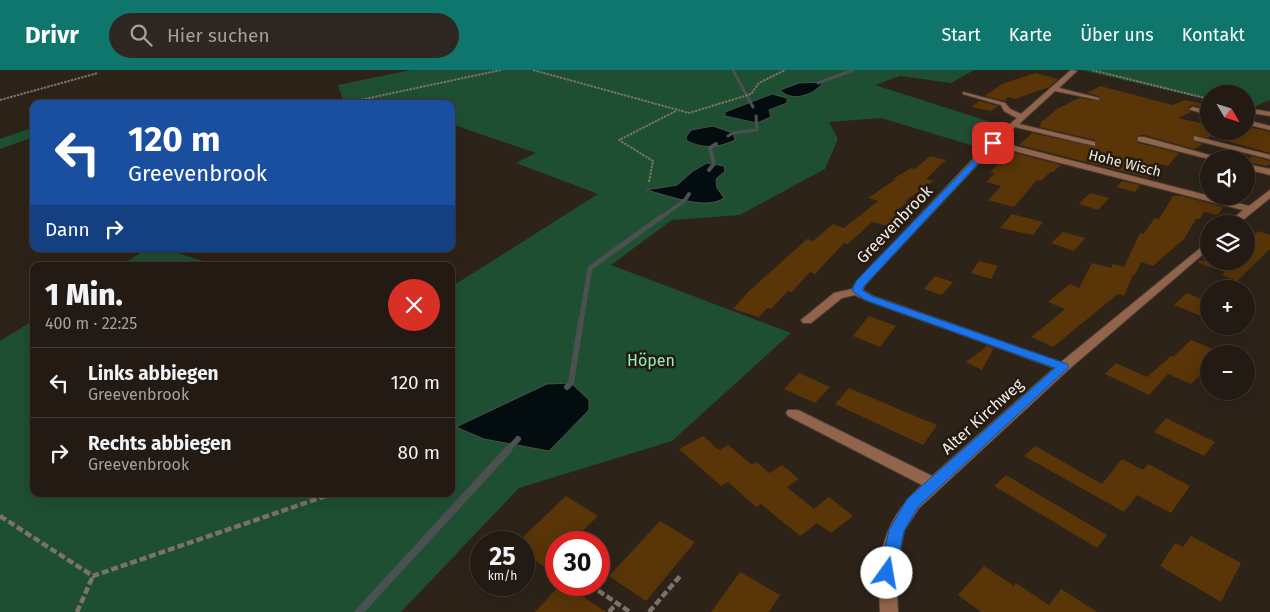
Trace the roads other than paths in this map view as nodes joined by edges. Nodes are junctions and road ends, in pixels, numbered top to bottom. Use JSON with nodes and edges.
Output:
{"nodes":[{"id":1,"x":1074,"y":71,"type":"edge"},
{"id":2,"x":1054,"y":89,"type":"junction"},
{"id":3,"x":965,"y":93,"type":"dead end"},
{"id":4,"x":1096,"y":99,"type":"dead end"},
{"id":5,"x":1193,"y":109,"type":"dead end"},
{"id":6,"x":1200,"y":111,"type":"edge"},
{"id":7,"x":1255,"y":111,"type":"dead end"},
{"id":8,"x":1270,"y":114,"type":"edge"},
{"id":9,"x":1022,"y":117,"type":"junction"},
{"id":10,"x":1255,"y":124,"type":"edge"},
{"id":11,"x":1014,"y":125,"type":"junction"},
{"id":12,"x":1270,"y":128,"type":"edge"},
{"id":13,"x":1141,"y":138,"type":"dead end"},
{"id":14,"x":1197,"y":138,"type":"dead end"},
{"id":15,"x":993,"y":143,"type":"junction"},
{"id":16,"x":1092,"y":144,"type":"dead end"},
{"id":17,"x":1200,"y":154,"type":"edge"},
{"id":18,"x":1270,"y":157,"type":"edge"},
{"id":19,"x":1255,"y":168,"type":"edge"},
{"id":20,"x":1270,"y":172,"type":"edge"},
{"id":21,"x":1270,"y":192,"type":"edge"},
{"id":22,"x":1250,"y":209,"type":"junction"},
{"id":23,"x":1243,"y":215,"type":"edge"},
{"id":24,"x":1200,"y":252,"type":"edge"},
{"id":25,"x":857,"y":291,"type":"junction"},
{"id":26,"x":807,"y":320,"type":"dead end"},
{"id":27,"x":1063,"y":367,"type":"junction"},
{"id":28,"x":793,"y":413,"type":"dead end"},
{"id":29,"x":932,"y":484,"type":"junction"},
{"id":30,"x":889,"y":612,"type":"edge"}],
"edges":[{"from":1,"to":2,"type":"street","name":"Greevenbrook"},
{"from":2,"to":4,"type":"street"},
{"from":2,"to":9,"type":"street","name":"Greevenbrook"},
{"from":3,"to":9,"type":"street"},
{"from":5,"to":6,"type":"street"},
{"from":7,"to":8,"type":"street"},
{"from":9,"to":11,"type":"street","name":"Greevenbrook"},
{"from":10,"to":12,"type":"street"},
{"from":11,"to":15,"type":"street","name":"Greevenbrook"},
{"from":11,"to":16,"type":"street"},
{"from":13,"to":17,"type":"street"},
{"from":14,"to":18,"type":"street"},
{"from":15,"to":22,"type":"street","name":"Hohe Wisch"},
{"from":15,"to":25,"type":"street","name":"Greevenbrook"},
{"from":19,"to":20,"type":"street"},
{"from":21,"to":22,"type":"street"},
{"from":22,"to":23,"type":"street"},
{"from":24,"to":27,"type":"street","name":"Alter Kirchweg"},
{"from":25,"to":26,"type":"street"},
{"from":25,"to":27,"type":"street"},
{"from":27,"to":29,"type":"street","name":"Alter Kirchweg"},
{"from":28,"to":29,"type":"street"},
{"from":29,"to":30,"type":"street","name":"Alter Kirchweg"}]}
